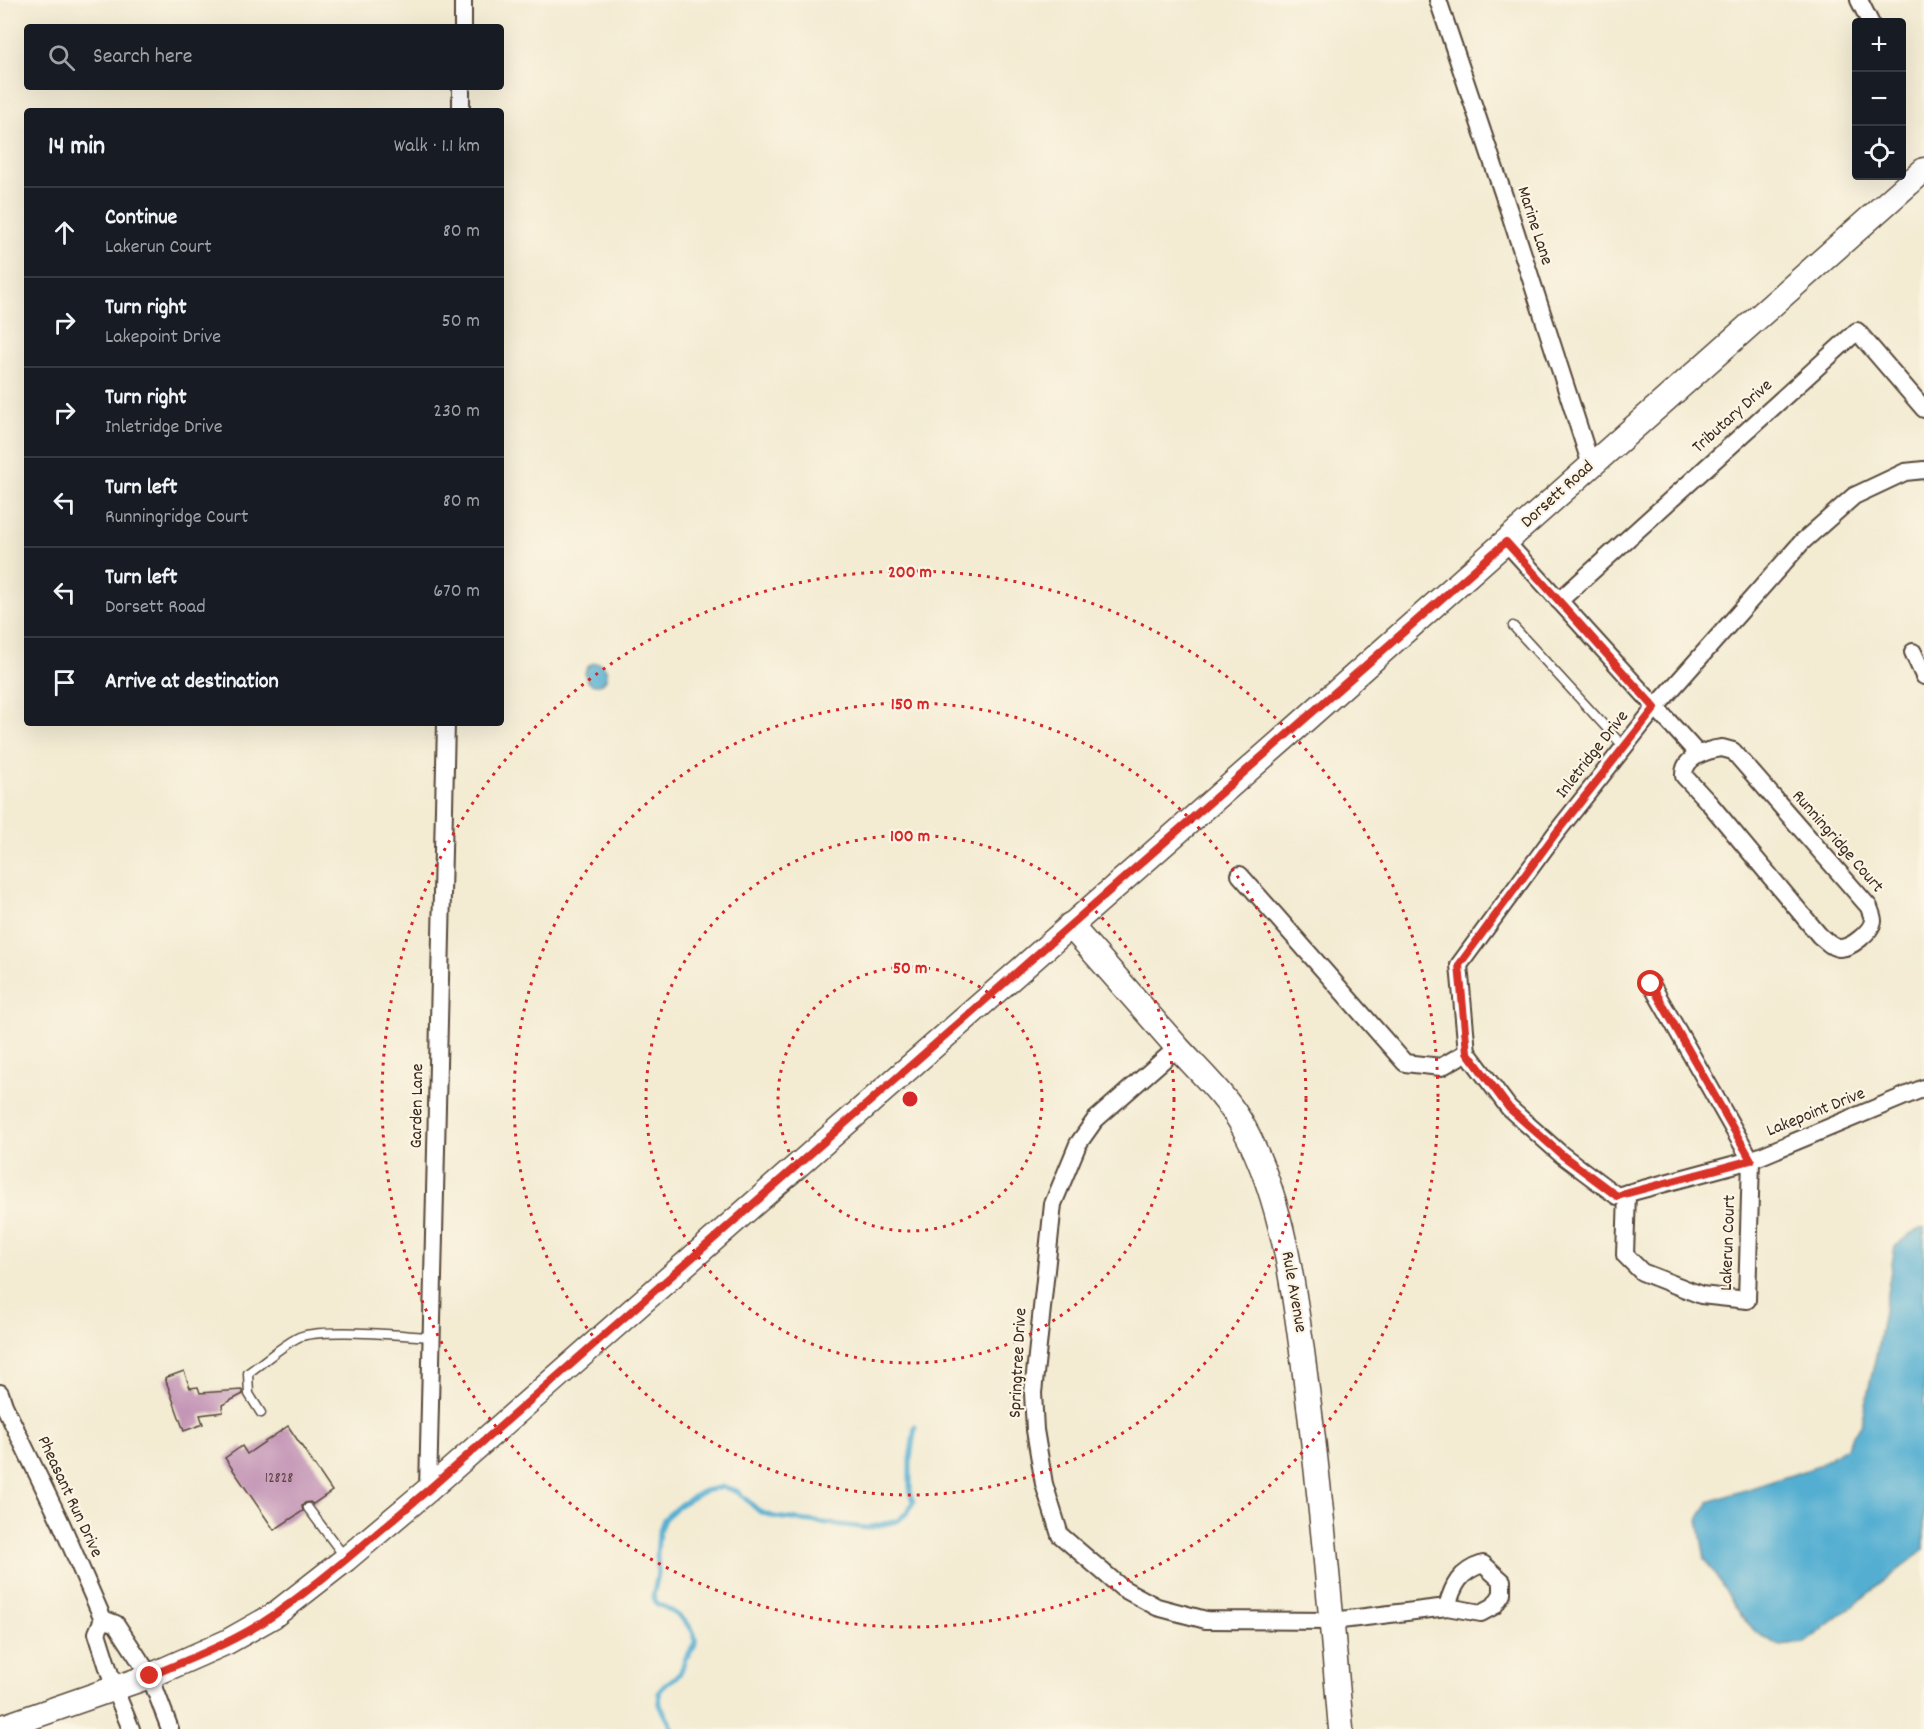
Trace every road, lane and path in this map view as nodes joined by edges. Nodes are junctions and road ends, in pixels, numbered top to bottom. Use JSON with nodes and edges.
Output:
{"nodes":[{"id":1,"x":463,"y":0,"type":"edge"},
{"id":2,"x":1438,"y":0,"type":"edge"},
{"id":3,"x":1859,"y":0,"type":"edge"},
{"id":4,"x":1868,"y":18,"type":"edge"},
{"id":5,"x":463,"y":24,"type":"edge"},
{"id":6,"x":461,"y":90,"type":"edge"},
{"id":7,"x":461,"y":108,"type":"edge"},
{"id":8,"x":1924,"y":170,"type":"edge"},
{"id":9,"x":1924,"y":409,"type":"edge"},
{"id":10,"x":1591,"y":465,"type":"junction"},
{"id":11,"x":1924,"y":470,"type":"edge"},
{"id":12,"x":1506,"y":542,"type":"junction"},
{"id":13,"x":1559,"y":601,"type":"junction"},
{"id":14,"x":1513,"y":626,"type":"dead end"},
{"id":15,"x":1913,"y":652,"type":"dead end"},
{"id":16,"x":1924,"y":676,"type":"edge"},
{"id":17,"x":1655,"y":708,"type":"junction"},
{"id":18,"x":446,"y":726,"type":"edge"},
{"id":19,"x":1624,"y":747,"type":"junction"},
{"id":20,"x":1698,"y":754,"type":"junction"},
{"id":21,"x":1240,"y":875,"type":"dead end"},
{"id":22,"x":1070,"y":925,"type":"junction"},
{"id":23,"x":1651,"y":984,"type":"dead end"},
{"id":24,"x":1178,"y":1047,"type":"junction"},
{"id":25,"x":1467,"y":1052,"type":"junction"},
{"id":26,"x":1924,"y":1088,"type":"edge"},
{"id":27,"x":1751,"y":1160,"type":"junction"},
{"id":28,"x":1622,"y":1195,"type":"junction"},
{"id":29,"x":432,"y":1337,"type":"junction"},
{"id":30,"x":0,"y":1393,"type":"edge"},
{"id":31,"x":261,"y":1413,"type":"dead end"},
{"id":32,"x":428,"y":1490,"type":"junction"},
{"id":33,"x":308,"y":1508,"type":"dead end"},
{"id":34,"x":346,"y":1559,"type":"junction"},
{"id":35,"x":1447,"y":1607,"type":"dead end"},
{"id":36,"x":103,"y":1619,"type":"junction"},
{"id":37,"x":1333,"y":1621,"type":"junction"},
{"id":38,"x":150,"y":1676,"type":"junction"},
{"id":39,"x":115,"y":1690,"type":"junction"},
{"id":40,"x":0,"y":1728,"type":"edge"},
{"id":41,"x":130,"y":1729,"type":"edge"},
{"id":42,"x":170,"y":1729,"type":"edge"},
{"id":43,"x":1341,"y":1729,"type":"edge"}],
"edges":[{"from":1,"to":5,"type":"street"},
{"from":2,"to":10,"type":"street","name":"Marine Lane"},
{"from":3,"to":4,"type":"street"},
{"from":6,"to":7,"type":"street"},
{"from":8,"to":10,"type":"main road","name":"Dorsett Road"},
{"from":9,"to":13,"type":"street","name":"Tributary Drive"},
{"from":10,"to":12,"type":"main road","name":"Dorsett Road"},
{"from":11,"to":17,"type":"street","name":"Inletridge Drive"},
{"from":12,"to":13,"type":"street"},
{"from":12,"to":22,"type":"main road","name":"Dorsett Road"},
{"from":13,"to":17,"type":"street"},
{"from":14,"to":19,"type":"lane"},
{"from":15,"to":16,"type":"street"},
{"from":17,"to":19,"type":"street","name":"Inletridge Drive"},
{"from":17,"to":20,"type":"street"},
{"from":18,"to":29,"type":"street","name":"Garden Lane"},
{"from":19,"to":25,"type":"street","name":"Inletridge Drive"},
{"from":20,"to":20,"type":"street","name":"Runningridge Court"},
{"from":21,"to":25,"type":"street"},
{"from":22,"to":24,"type":"main road","name":"Rule Avenue"},
{"from":22,"to":32,"type":"main road","name":"Dorsett Road"},
{"from":23,"to":27,"type":"street"},
{"from":24,"to":37,"type":"main road","name":"Rule Avenue"},
{"from":24,"to":37,"type":"street","name":"Springtree Drive"},
{"from":25,"to":28,"type":"street"},
{"from":26,"to":27,"type":"street","name":"Lakepoint Drive"},
{"from":27,"to":28,"type":"street","name":"Lakepoint Drive"},
{"from":27,"to":28,"type":"street","name":"Lakerun Court"},
{"from":29,"to":31,"type":"lane"},
{"from":29,"to":32,"type":"street","name":"Garden Lane"},
{"from":30,"to":36,"type":"street","name":"Pheasant Run Drive"},
{"from":32,"to":34,"type":"main road","name":"Dorsett Road"},
{"from":33,"to":34,"type":"lane"},
{"from":34,"to":38,"type":"main road","name":"Dorsett Road"},
{"from":35,"to":37,"type":"street","name":"Springtree Drive"},
{"from":36,"to":38,"type":"street","name":"Pheasant Run Drive"},
{"from":36,"to":39,"type":"street","name":"Pheasant Run Drive"},
{"from":37,"to":43,"type":"main road","name":"Rule Avenue"},
{"from":38,"to":39,"type":"main road","name":"Dorsett Road"},
{"from":38,"to":42,"type":"street","name":"Pheasant Run Drive"},
{"from":39,"to":40,"type":"main road","name":"Dorsett Road"},
{"from":39,"to":41,"type":"street","name":"Pheasant Run Drive"}]}
